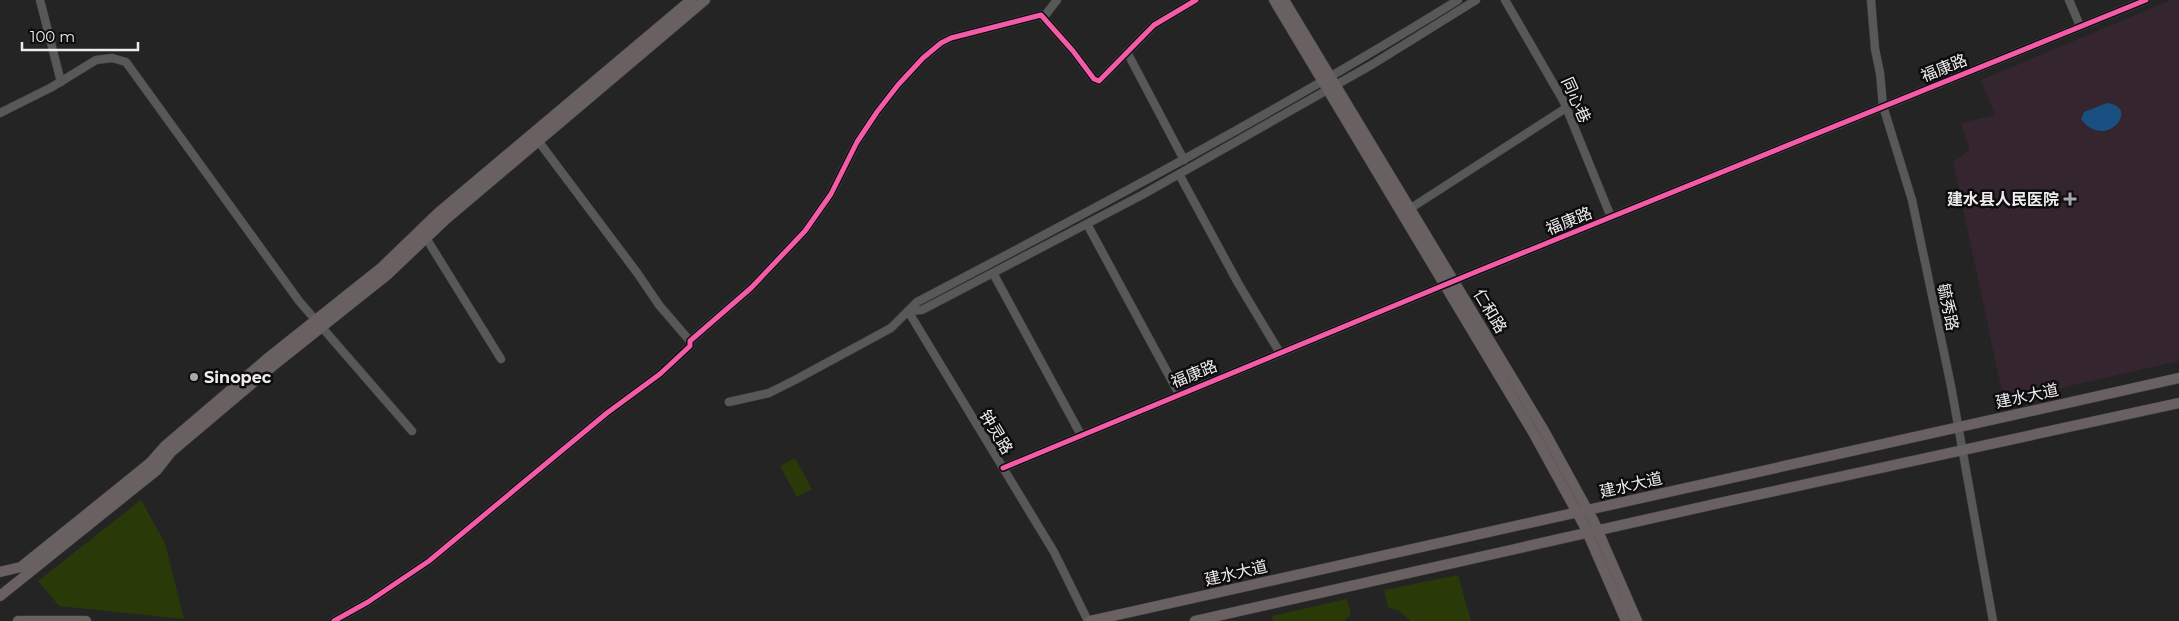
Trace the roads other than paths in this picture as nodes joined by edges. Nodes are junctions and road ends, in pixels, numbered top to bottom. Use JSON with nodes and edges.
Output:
{"nodes":[{"id":1,"x":40,"y":0,"type":"edge"},
{"id":2,"x":691,"y":0,"type":"edge"},
{"id":3,"x":705,"y":0,"type":"edge"},
{"id":4,"x":1057,"y":0,"type":"edge"},
{"id":5,"x":1196,"y":0,"type":"edge"},
{"id":6,"x":1274,"y":0,"type":"edge"},
{"id":7,"x":1284,"y":0,"type":"edge"},
{"id":8,"x":1458,"y":0,"type":"edge"},
{"id":9,"x":1476,"y":0,"type":"edge"},
{"id":10,"x":1505,"y":0,"type":"edge"},
{"id":11,"x":1871,"y":0,"type":"edge"},
{"id":12,"x":2069,"y":0,"type":"edge"},
{"id":13,"x":2146,"y":0,"type":"edge"},
{"id":14,"x":1043,"y":18,"type":"junction"},
{"id":15,"x":2080,"y":26,"type":"junction"},
{"id":16,"x":637,"y":52,"type":"junction"},
{"id":17,"x":1127,"y":52,"type":"junction"},
{"id":18,"x":60,"y":82,"type":"junction"},
{"id":19,"x":1328,"y":83,"type":"junction"},
{"id":20,"x":1884,"y":106,"type":"junction"},
{"id":21,"x":1566,"y":108,"type":"junction"},
{"id":22,"x":0,"y":113,"type":"edge"},
{"id":23,"x":539,"y":142,"type":"junction"},
{"id":24,"x":1184,"y":160,"type":"junction"},
{"id":25,"x":1179,"y":174,"type":"junction"},
{"id":26,"x":1411,"y":208,"type":"junction"},
{"id":27,"x":1611,"y":217,"type":"junction"},
{"id":28,"x":1087,"y":224,"type":"junction"},
{"id":29,"x":426,"y":238,"type":"junction"},
{"id":30,"x":993,"y":273,"type":"junction"},
{"id":31,"x":1450,"y":283,"type":"junction"},
{"id":32,"x":908,"y":311,"type":"junction"},
{"id":33,"x":318,"y":324,"type":"junction"},
{"id":34,"x":690,"y":341,"type":"junction"},
{"id":35,"x":1280,"y":353,"type":"junction"},
{"id":36,"x":502,"y":359,"type":"dead end"},
{"id":37,"x":2179,"y":378,"type":"edge"},
{"id":38,"x":1179,"y":394,"type":"junction"},
{"id":39,"x":729,"y":402,"type":"dead end"},
{"id":40,"x":2179,"y":403,"type":"edge"},
{"id":41,"x":1958,"y":427,"type":"junction"},
{"id":42,"x":412,"y":431,"type":"dead end"},
{"id":43,"x":1081,"y":435,"type":"junction"},
{"id":44,"x":1963,"y":450,"type":"junction"},
{"id":45,"x":1003,"y":468,"type":"junction"},
{"id":46,"x":1583,"y":511,"type":"junction"},
{"id":47,"x":1593,"y":532,"type":"junction"},
{"id":48,"x":0,"y":572,"type":"edge"},
{"id":49,"x":0,"y":596,"type":"edge"},
{"id":50,"x":18,"y":621,"type":"edge"},
{"id":51,"x":86,"y":621,"type":"edge"},
{"id":52,"x":334,"y":621,"type":"edge"},
{"id":53,"x":1089,"y":621,"type":"edge"},
{"id":54,"x":1194,"y":621,"type":"edge"},
{"id":55,"x":1626,"y":621,"type":"edge"},
{"id":56,"x":1637,"y":621,"type":"edge"},
{"id":57,"x":1993,"y":621,"type":"edge"}],
"edges":[{"from":1,"to":18,"type":"street"},
{"from":2,"to":16,"type":"main road"},
{"from":3,"to":16,"type":"main road"},
{"from":4,"to":14,"type":"street"},
{"from":5,"to":17,"type":"street"},
{"from":6,"to":19,"type":"main road","name":"仁和路"},
{"from":7,"to":19,"type":"main road","name":"仁和路"},
{"from":8,"to":19,"type":"street"},
{"from":9,"to":19,"type":"street"},
{"from":10,"to":21,"type":"street","name":"同心巷"},
{"from":11,"to":20,"type":"street","name":"毓秀路"},
{"from":12,"to":15,"type":"street"},
{"from":13,"to":15,"type":"street","name":"福康路"},
{"from":14,"to":17,"type":"street"},
{"from":14,"to":34,"type":"street"},
{"from":15,"to":20,"type":"street","name":"福康路"},
{"from":16,"to":23,"type":"main road"},
{"from":16,"to":33,"type":"main road"},
{"from":17,"to":24,"type":"street"},
{"from":18,"to":22,"type":"street"},
{"from":18,"to":33,"type":"street"},
{"from":19,"to":24,"type":"street"},
{"from":19,"to":25,"type":"street"},
{"from":19,"to":26,"type":"main road","name":"仁和路"},
{"from":19,"to":31,"type":"main road","name":"仁和路"},
{"from":20,"to":27,"type":"street","name":"福康路"},
{"from":20,"to":41,"type":"street","name":"毓秀路"},
{"from":21,"to":26,"type":"street"},
{"from":21,"to":27,"type":"street","name":"同心巷"},
{"from":23,"to":29,"type":"main road"},
{"from":23,"to":34,"type":"street"},
{"from":24,"to":32,"type":"street"},
{"from":25,"to":28,"type":"street"},
{"from":25,"to":35,"type":"street"},
{"from":26,"to":31,"type":"main road","name":"仁和路"},
{"from":27,"to":31,"type":"street","name":"福康路"},
{"from":28,"to":30,"type":"street"},
{"from":28,"to":38,"type":"street"},
{"from":29,"to":33,"type":"main road"},
{"from":29,"to":36,"type":"street"},
{"from":30,"to":32,"type":"street"},
{"from":30,"to":43,"type":"street"},
{"from":31,"to":35,"type":"street","name":"福康路"},
{"from":31,"to":46,"type":"main road","name":"仁和路"},
{"from":32,"to":39,"type":"street"},
{"from":32,"to":45,"type":"street","name":"钟灵路"},
{"from":33,"to":42,"type":"street"},
{"from":33,"to":48,"type":"main road"},
{"from":33,"to":49,"type":"main road"},
{"from":34,"to":52,"type":"street"},
{"from":35,"to":38,"type":"street","name":"福康路"},
{"from":37,"to":41,"type":"main road","name":"建水大道"},
{"from":38,"to":43,"type":"street","name":"福康路"},
{"from":40,"to":44,"type":"main road"},
{"from":41,"to":44,"type":"street","name":"毓秀路"},
{"from":41,"to":46,"type":"main road","name":"建水大道"},
{"from":43,"to":45,"type":"street","name":"福康路"},
{"from":44,"to":47,"type":"main road"},
{"from":44,"to":57,"type":"street","name":"毓秀路"},
{"from":45,"to":53,"type":"street","name":"钟灵路"},
{"from":46,"to":47,"type":"main road","name":"仁和路"},
{"from":46,"to":53,"type":"main road","name":"建水大道"},
{"from":47,"to":54,"type":"main road"},
{"from":47,"to":55,"type":"main road","name":"仁和路"},
{"from":47,"to":56,"type":"main road","name":"仁和路"},
{"from":50,"to":51,"type":"main road"}]}
